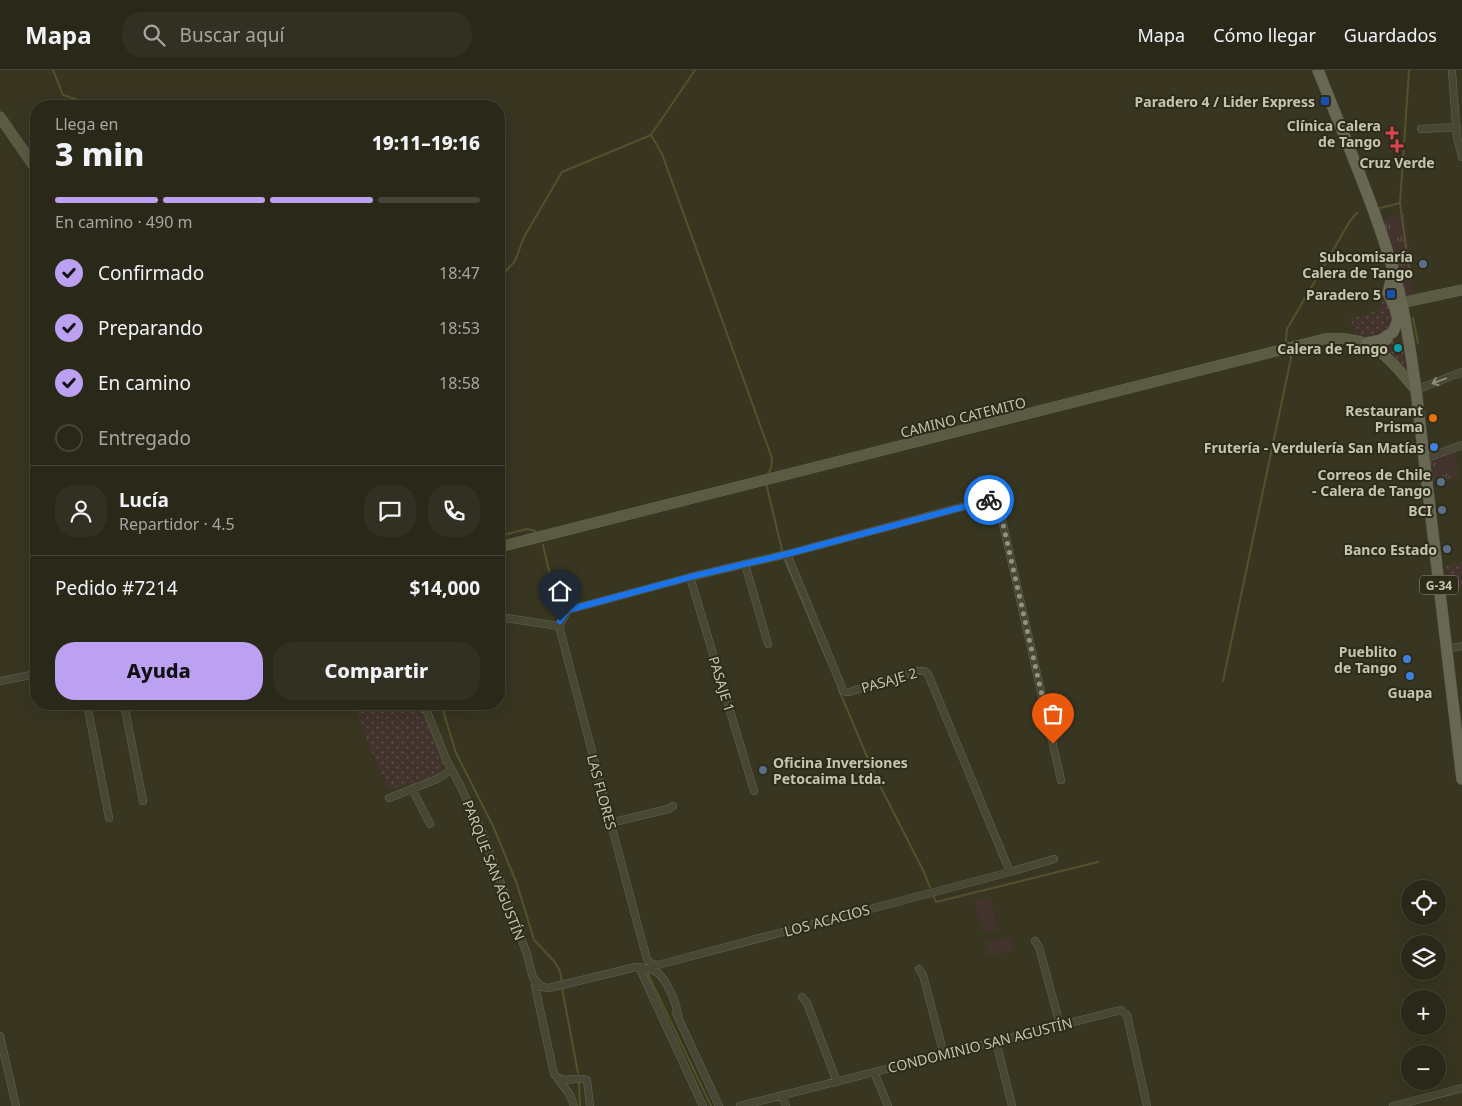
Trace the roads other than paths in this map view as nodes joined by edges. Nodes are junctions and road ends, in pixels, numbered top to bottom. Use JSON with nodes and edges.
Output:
{"nodes":[{"id":1,"x":1318,"y":70,"type":"edge"},
{"id":2,"x":1452,"y":72,"type":"dead end"},
{"id":3,"x":0,"y":117,"type":"edge"},
{"id":4,"x":1459,"y":118,"type":"edge"},
{"id":5,"x":1457,"y":127,"type":"junction"},
{"id":6,"x":1421,"y":129,"type":"dead end"},
{"id":7,"x":1462,"y":157,"type":"edge"},
{"id":8,"x":30,"y":160,"type":"edge"},
{"id":9,"x":1462,"y":290,"type":"edge"},
{"id":10,"x":1396,"y":302,"type":"junction"},
{"id":11,"x":1408,"y":335,"type":"junction"},
{"id":12,"x":1381,"y":340,"type":"junction"},
{"id":13,"x":1367,"y":344,"type":"junction"},
{"id":14,"x":1462,"y":372,"type":"edge"},
{"id":15,"x":1416,"y":390,"type":"junction"},
{"id":16,"x":1462,"y":445,"type":"edge"},
{"id":17,"x":1424,"y":459,"type":"junction"},
{"id":18,"x":505,"y":545,"type":"edge"},
{"id":19,"x":787,"y":554,"type":"junction"},
{"id":20,"x":745,"y":564,"type":"junction"},
{"id":21,"x":690,"y":577,"type":"junction"},
{"id":22,"x":505,"y":618,"type":"edge"},
{"id":23,"x":559,"y":626,"type":"junction"},
{"id":24,"x":768,"y":644,"type":"dead end"},
{"id":25,"x":1462,"y":646,"type":"edge"},
{"id":26,"x":1446,"y":650,"type":"junction"},
{"id":27,"x":30,"y":675,"type":"edge"},
{"id":28,"x":0,"y":682,"type":"edge"},
{"id":29,"x":88,"y":710,"type":"edge"},
{"id":30,"x":125,"y":710,"type":"edge"},
{"id":31,"x":426,"y":710,"type":"edge"},
{"id":32,"x":451,"y":770,"type":"junction"},
{"id":33,"x":1462,"y":779,"type":"edge"},
{"id":34,"x":1061,"y":780,"type":"dead end"},
{"id":35,"x":412,"y":789,"type":"junction"},
{"id":36,"x":754,"y":791,"type":"dead end"},
{"id":37,"x":389,"y":798,"type":"dead end"},
{"id":38,"x":143,"y":801,"type":"dead end"},
{"id":39,"x":673,"y":806,"type":"dead end"},
{"id":40,"x":109,"y":818,"type":"dead end"},
{"id":41,"x":610,"y":823,"type":"junction"},
{"id":42,"x":430,"y":824,"type":"dead end"},
{"id":43,"x":1054,"y":859,"type":"dead end"},
{"id":44,"x":1010,"y":872,"type":"junction"},
{"id":45,"x":1035,"y":940,"type":"dead end"},
{"id":46,"x":646,"y":957,"type":"joint"},
{"id":47,"x":639,"y":967,"type":"junction"},
{"id":48,"x":919,"y":969,"type":"dead end"},
{"id":49,"x":536,"y":982,"type":"junction"},
{"id":50,"x":802,"y":997,"type":"dead end"},
{"id":51,"x":1060,"y":1025,"type":"junction"},
{"id":52,"x":0,"y":1036,"type":"edge"},
{"id":53,"x":996,"y":1041,"type":"junction"},
{"id":54,"x":944,"y":1055,"type":"junction"},
{"id":55,"x":874,"y":1072,"type":"junction"},
{"id":56,"x":558,"y":1078,"type":"junction"},
{"id":57,"x":837,"y":1082,"type":"junction"},
{"id":58,"x":1462,"y":1088,"type":"edge"},
{"id":59,"x":782,"y":1095,"type":"junction"},
{"id":60,"x":16,"y":1106,"type":"edge"},
{"id":61,"x":574,"y":1106,"type":"edge"},
{"id":62,"x":590,"y":1106,"type":"edge"},
{"id":63,"x":703,"y":1106,"type":"edge"},
{"id":64,"x":719,"y":1106,"type":"edge"},
{"id":65,"x":740,"y":1106,"type":"edge"},
{"id":66,"x":786,"y":1106,"type":"edge"},
{"id":67,"x":888,"y":1106,"type":"edge"},
{"id":68,"x":1012,"y":1106,"type":"edge"},
{"id":69,"x":1147,"y":1106,"type":"edge"},
{"id":70,"x":1393,"y":1106,"type":"edge"}],
"edges":[{"from":1,"to":10,"type":"main road","number":"G-34"},
{"from":2,"to":4,"type":"street"},
{"from":3,"to":8,"type":"main road"},
{"from":4,"to":5,"type":"street"},
{"from":5,"to":6,"type":"street"},
{"from":5,"to":7,"type":"street"},
{"from":9,"to":10,"type":"main road"},
{"from":10,"to":11,"type":"main road","number":"G-34"},
{"from":10,"to":12,"type":"main road"},
{"from":11,"to":12,"type":"main road"},
{"from":11,"to":15,"type":"main road","number":"G-34"},
{"from":12,"to":13,"type":"main road"},
{"from":13,"to":15,"type":"main road","name":"CAMINO CATEMITO"},
{"from":13,"to":18,"type":"main road","name":"CAMINO CATEMITO"},
{"from":14,"to":15,"type":"street","one_way":true},
{"from":15,"to":17,"type":"main road","number":"G-34"},
{"from":16,"to":17,"type":"street"},
{"from":17,"to":26,"type":"main road","number":"G-34"},
{"from":19,"to":20,"type":"street"},
{"from":19,"to":34,"type":"street"},
{"from":19,"to":44,"type":"street","name":"PASAJE 2"},
{"from":20,"to":21,"type":"street"},
{"from":20,"to":24,"type":"street"},
{"from":21,"to":23,"type":"street"},
{"from":21,"to":36,"type":"street","name":"PASAJE 1"},
{"from":22,"to":23,"type":"street"},
{"from":23,"to":41,"type":"street","name":"LAS FLORES"},
{"from":25,"to":26,"type":"street"},
{"from":26,"to":33,"type":"main road","number":"G-34"},
{"from":27,"to":28,"type":"street"},
{"from":29,"to":40,"type":"street"},
{"from":30,"to":38,"type":"street"},
{"from":31,"to":32,"type":"street","name":"PARQUE SAN AGUSTÍN"},
{"from":32,"to":35,"type":"street"},
{"from":32,"to":49,"type":"street","name":"PARQUE SAN AGUSTÍN"},
{"from":35,"to":37,"type":"street"},
{"from":35,"to":42,"type":"street"},
{"from":39,"to":41,"type":"street"},
{"from":41,"to":46,"type":"street","name":"LAS FLORES"},
{"from":43,"to":44,"type":"street","name":"LOS ACACIOS"},
{"from":44,"to":46,"type":"street","name":"LOS ACACIOS"},
{"from":45,"to":51,"type":"street"},
{"from":47,"to":49,"type":"street"},
{"from":47,"to":63,"type":"street"},
{"from":47,"to":64,"type":"street"},
{"from":48,"to":54,"type":"street"},
{"from":49,"to":56,"type":"street","name":"PARQUE SAN AGUSTÍN"},
{"from":50,"to":57,"type":"street"},
{"from":51,"to":53,"type":"street","name":"CONDOMINIO SAN AGUSTÍN"},
{"from":51,"to":69,"type":"street","name":"CONDOMINIO SAN AGUSTÍN"},
{"from":52,"to":60,"type":"street"},
{"from":53,"to":54,"type":"street","name":"CONDOMINIO SAN AGUSTÍN"},
{"from":53,"to":68,"type":"street"},
{"from":54,"to":55,"type":"street","name":"CONDOMINIO SAN AGUSTÍN"},
{"from":55,"to":57,"type":"street","name":"CONDOMINIO SAN AGUSTÍN"},
{"from":55,"to":67,"type":"street"},
{"from":56,"to":61,"type":"street","name":"PARQUE SAN AGUSTÍN"},
{"from":56,"to":62,"type":"street"},
{"from":57,"to":59,"type":"street","name":"CONDOMINIO SAN AGUSTÍN"},
{"from":58,"to":70,"type":"street"},
{"from":59,"to":65,"type":"street","name":"CONDOMINIO SAN AGUSTÍN"},
{"from":59,"to":66,"type":"street"}]}
